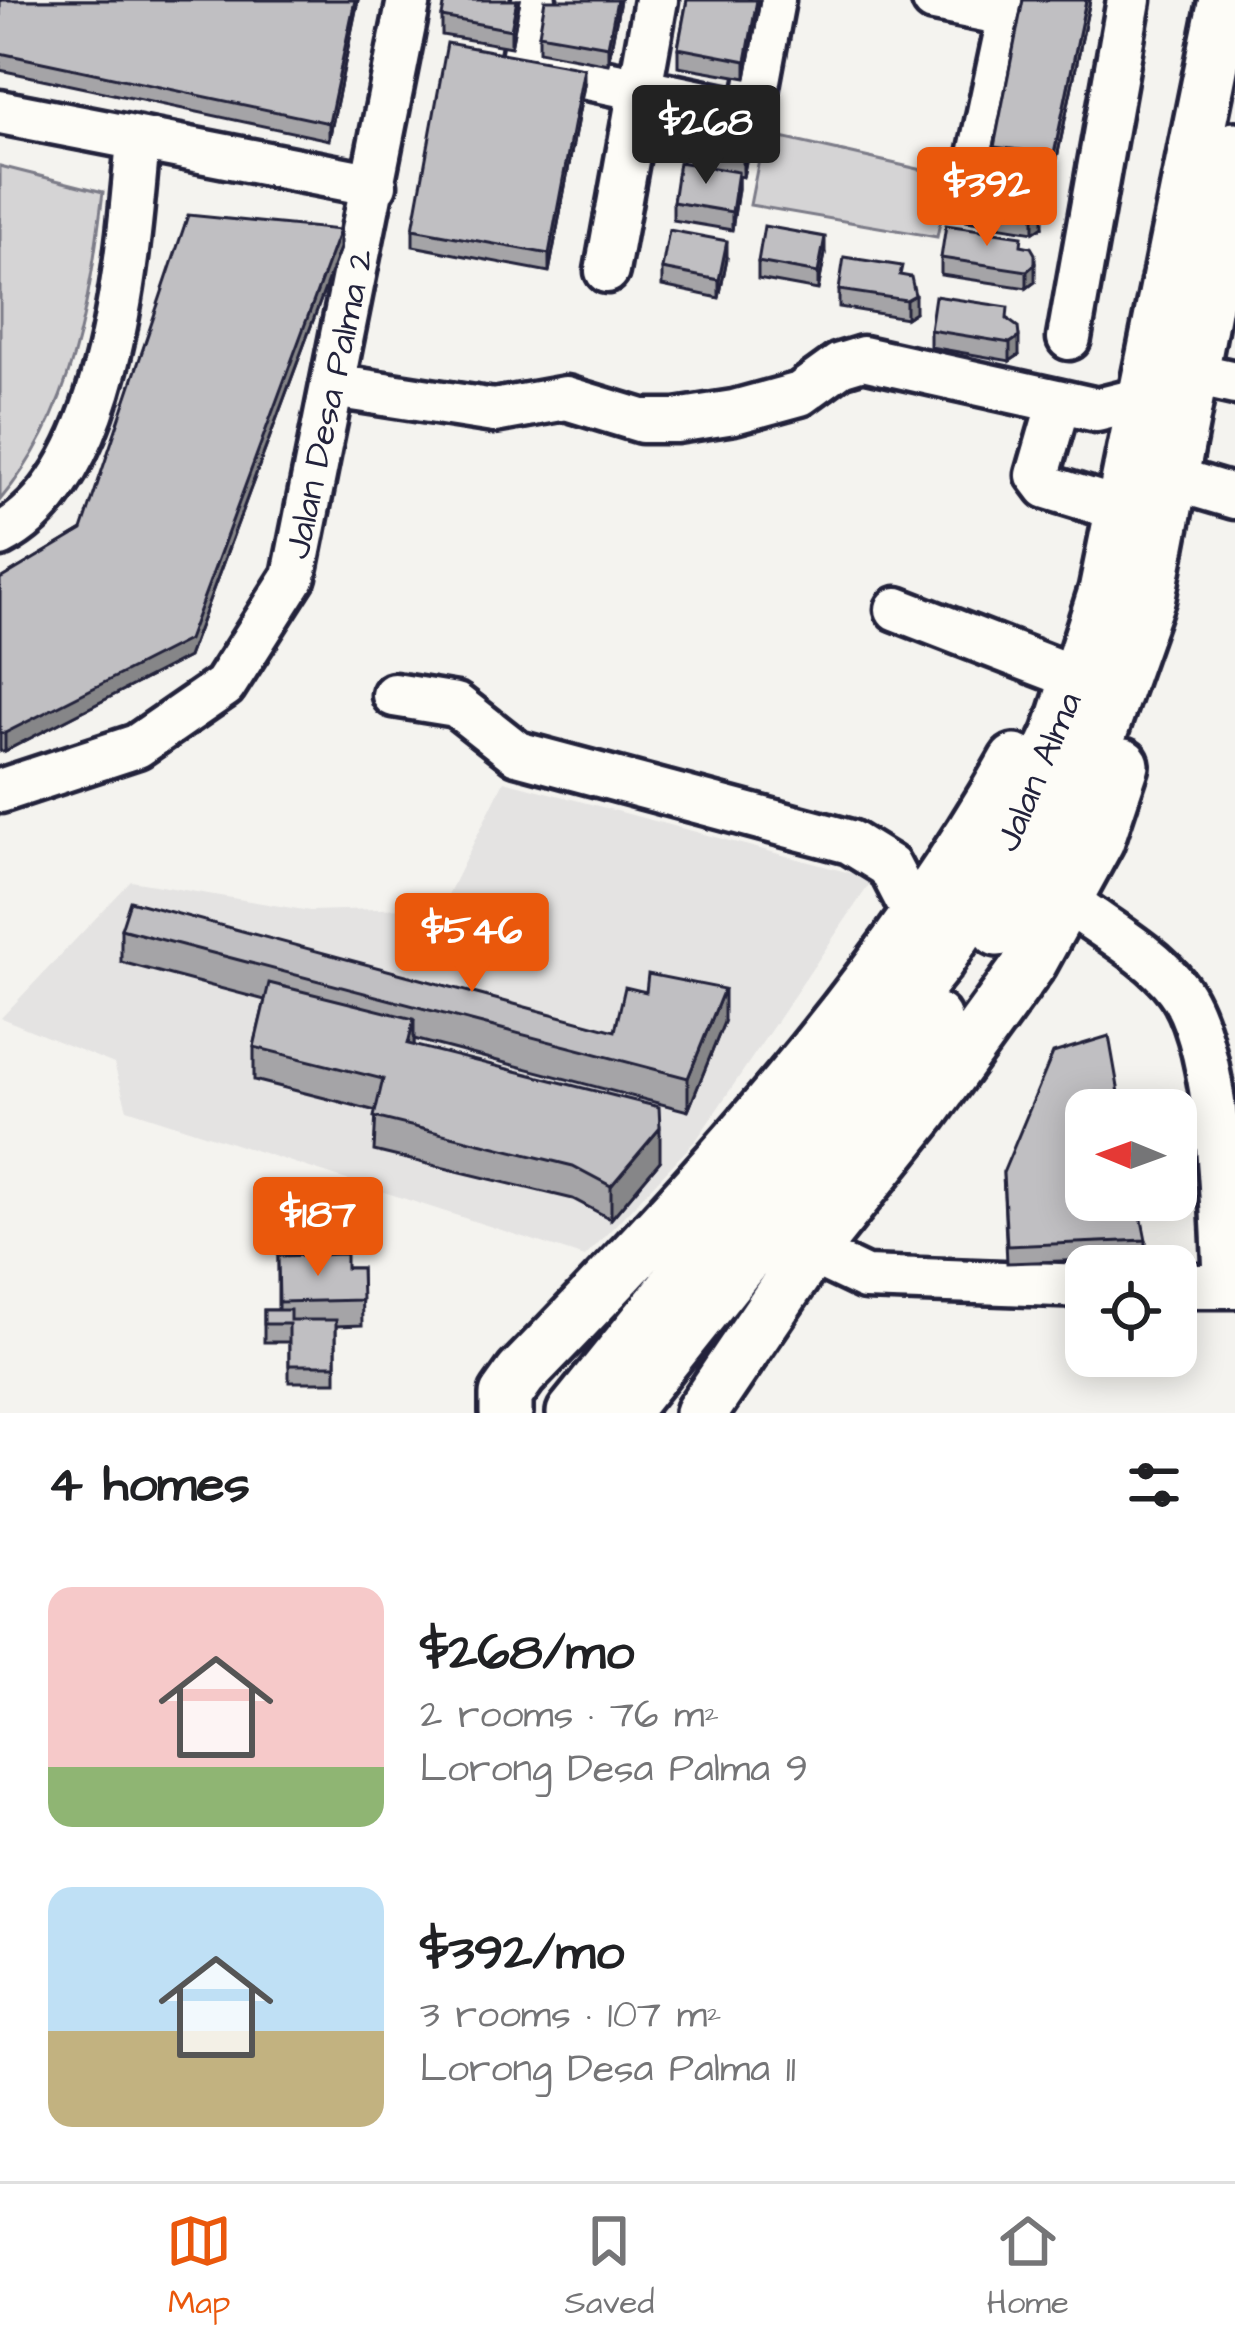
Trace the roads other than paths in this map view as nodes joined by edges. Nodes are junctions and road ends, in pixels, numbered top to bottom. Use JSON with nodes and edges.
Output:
{"nodes":[{"id":1,"x":409,"y":0,"type":"edge"},
{"id":2,"x":534,"y":0,"type":"edge"},
{"id":3,"x":656,"y":0,"type":"edge"},
{"id":4,"x":773,"y":0,"type":"edge"},
{"id":5,"x":934,"y":0,"type":"edge"},
{"id":6,"x":1129,"y":0,"type":"edge"},
{"id":7,"x":1225,"y":0,"type":"edge"},
{"id":8,"x":1011,"y":8,"type":"edge"},
{"id":9,"x":640,"y":89,"type":"junction"},
{"id":10,"x":0,"y":112,"type":"edge"},
{"id":11,"x":138,"y":140,"type":"junction"},
{"id":12,"x":1235,"y":148,"type":"edge"},
{"id":13,"x":977,"y":169,"type":"edge"},
{"id":14,"x":375,"y":185,"type":"junction"},
{"id":15,"x":607,"y":271,"type":"dead end"},
{"id":16,"x":1069,"y":338,"type":"dead end"},
{"id":17,"x":1215,"y":379,"type":"edge"},
{"id":18,"x":333,"y":386,"type":"junction"},
{"id":19,"x":1144,"y":398,"type":"junction"},
{"id":20,"x":1059,"y":402,"type":"junction"},
{"id":21,"x":1174,"y":479,"type":"junction"},
{"id":22,"x":1235,"y":497,"type":"edge"},
{"id":23,"x":1122,"y":510,"type":"junction"},
{"id":24,"x":0,"y":535,"type":"edge"},
{"id":25,"x":1127,"y":594,"type":"junction"},
{"id":26,"x":897,"y":609,"type":"dead end"},
{"id":27,"x":1055,"y":670,"type":"junction"},
{"id":28,"x":394,"y":695,"type":"dead end"},
{"id":29,"x":0,"y":791,"type":"edge"},
{"id":30,"x":1054,"y":801,"type":"junction"},
{"id":31,"x":1069,"y":902,"type":"junction"},
{"id":32,"x":915,"y":916,"type":"junction"},
{"id":33,"x":1216,"y":1073,"type":"edge"},
{"id":34,"x":1235,"y":1136,"type":"edge"},
{"id":35,"x":811,"y":1252,"type":"junction"},
{"id":36,"x":1065,"y":1285,"type":"edge"},
{"id":37,"x":1197,"y":1286,"type":"edge"},
{"id":38,"x":1230,"y":1286,"type":"edge"},
{"id":39,"x":506,"y":1413,"type":"edge"},
{"id":40,"x":573,"y":1413,"type":"edge"},
{"id":41,"x":621,"y":1413,"type":"edge"},
{"id":42,"x":700,"y":1413,"type":"edge"}],
"edges":[{"from":1,"to":14,"type":"street","name":"Jalan Desa Palma 2"},
{"from":2,"to":9,"type":"street"},
{"from":3,"to":9,"type":"street"},
{"from":4,"to":9,"type":"street"},
{"from":5,"to":8,"type":"street"},
{"from":6,"to":16,"type":"street"},
{"from":7,"to":19,"type":"main road","name":"Jalan Alma"},
{"from":8,"to":13,"type":"street"},
{"from":9,"to":15,"type":"street"},
{"from":10,"to":11,"type":"street"},
{"from":11,"to":14,"type":"street"},
{"from":11,"to":24,"type":"street"},
{"from":12,"to":17,"type":"main road","name":"Jalan Alma"},
{"from":14,"to":18,"type":"street","name":"Jalan Desa Palma 2"},
{"from":17,"to":21,"type":"main road","name":"Jalan Alma"},
{"from":18,"to":20,"type":"street"},
{"from":18,"to":29,"type":"street","name":"Jalan Desa Palma 2"},
{"from":19,"to":20,"type":"street"},
{"from":19,"to":23,"type":"main road","name":"Jalan Alma"},
{"from":20,"to":23,"type":"street"},
{"from":21,"to":22,"type":"street"},
{"from":21,"to":25,"type":"main road","name":"Jalan Alma"},
{"from":23,"to":25,"type":"main road","name":"Jalan Alma"},
{"from":25,"to":27,"type":"main road"},
{"from":25,"to":30,"type":"main road","name":"Jalan Alma"},
{"from":25,"to":31,"type":"main road"},
{"from":26,"to":27,"type":"street"},
{"from":27,"to":32,"type":"main road"},
{"from":28,"to":32,"type":"street"},
{"from":30,"to":40,"type":"main road","name":"Jalan Alma"},
{"from":30,"to":41,"type":"main road","name":"Jalan Alma"},
{"from":31,"to":33,"type":"street"},
{"from":31,"to":35,"type":"main road"},
{"from":32,"to":39,"type":"main road"},
{"from":33,"to":34,"type":"street"},
{"from":33,"to":38,"type":"street"},
{"from":35,"to":36,"type":"street"},
{"from":35,"to":42,"type":"main road"},
{"from":37,"to":38,"type":"street"}]}
